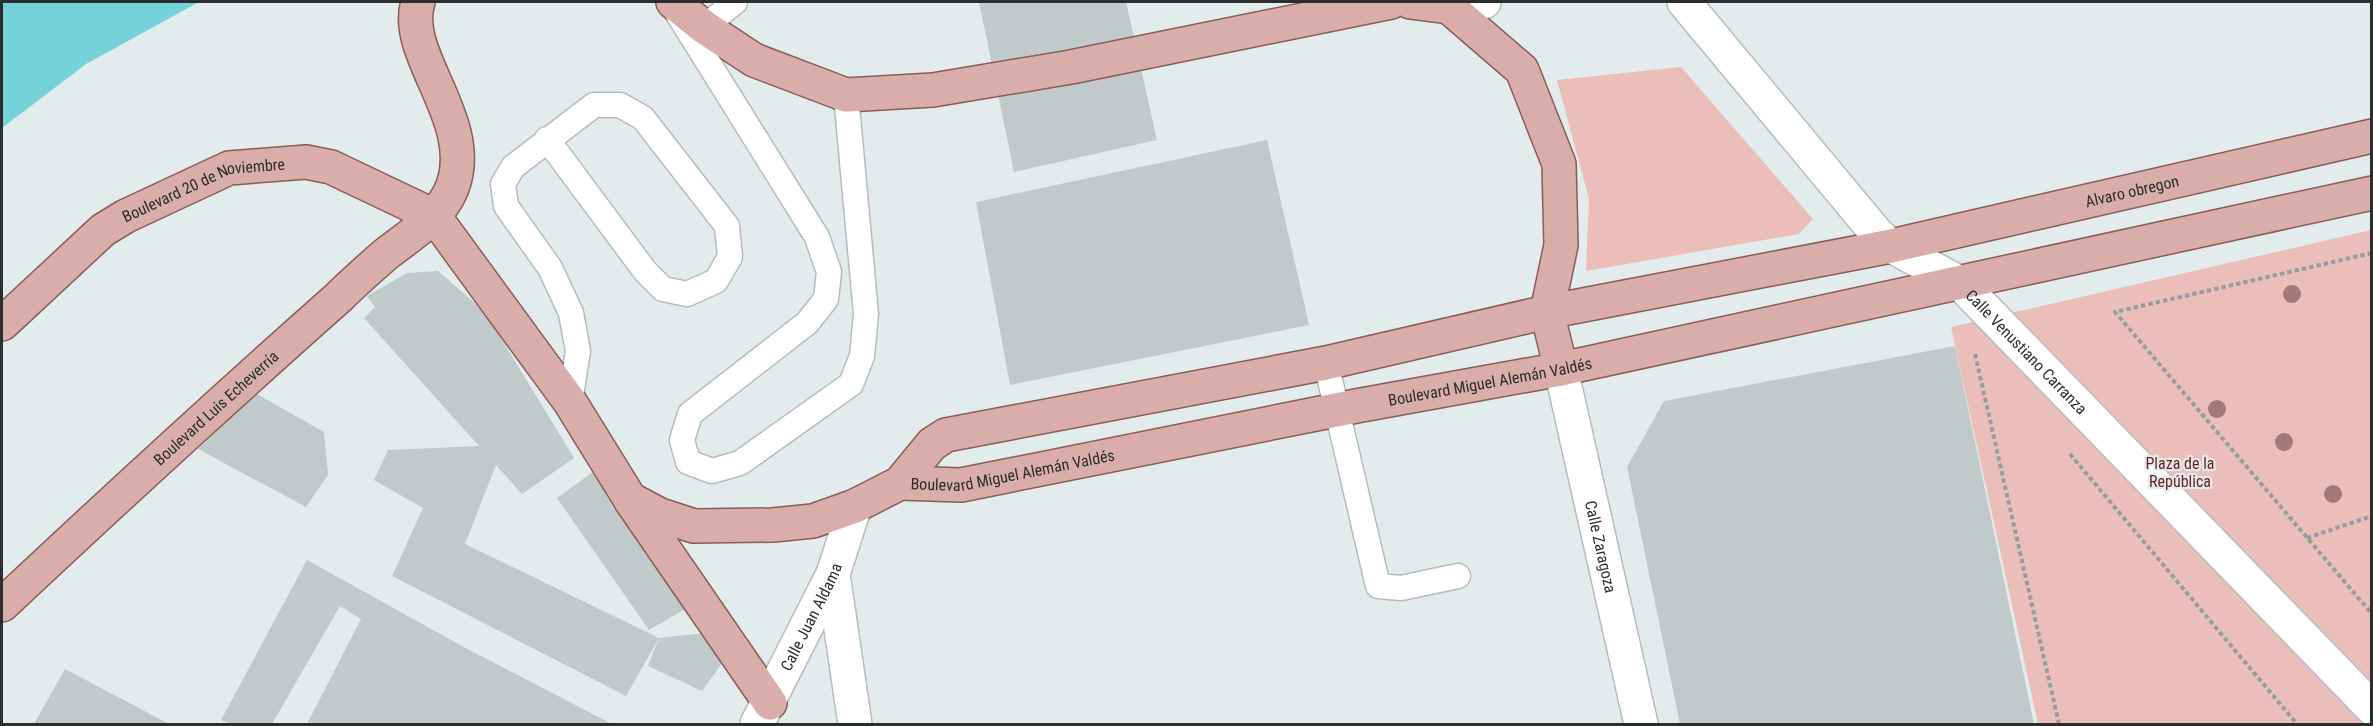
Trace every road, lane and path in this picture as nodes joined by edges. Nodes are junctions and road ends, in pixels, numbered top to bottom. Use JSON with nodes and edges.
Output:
{"nodes":[{"id":1,"x":418,"y":2,"type":"edge"},
{"id":2,"x":672,"y":2,"type":"edge"},
{"id":3,"x":735,"y":2,"type":"edge"},
{"id":4,"x":1391,"y":2,"type":"edge"},
{"id":5,"x":1410,"y":2,"type":"edge"},
{"id":6,"x":1484,"y":2,"type":"edge"},
{"id":7,"x":1684,"y":2,"type":"edge"},
{"id":8,"x":1449,"y":7,"type":"junction"},
{"id":9,"x":704,"y":27,"type":"junction"},
{"id":10,"x":846,"y":95,"type":"junction"},
{"id":11,"x":2372,"y":136,"type":"edge"},
{"id":12,"x":547,"y":139,"type":"junction"},
{"id":13,"x":2372,"y":193,"type":"edge"},
{"id":14,"x":434,"y":216,"type":"junction"},
{"id":15,"x":1891,"y":246,"type":"junction"},
{"id":16,"x":2372,"y":253,"type":"edge"},
{"id":17,"x":1960,"y":283,"type":"junction"},
{"id":18,"x":1547,"y":312,"type":"junction"},
{"id":19,"x":2,"y":324,"type":"edge"},
{"id":20,"x":1974,"y":347,"type":"dead end"},
{"id":21,"x":1326,"y":363,"type":"junction"},
{"id":22,"x":1561,"y":369,"type":"junction"},
{"id":23,"x":570,"y":402,"type":"junction"},
{"id":24,"x":1337,"y":410,"type":"junction"},
{"id":25,"x":2070,"y":453,"type":"dead end"},
{"id":26,"x":900,"y":483,"type":"junction"},
{"id":27,"x":630,"y":499,"type":"junction"},
{"id":28,"x":855,"y":506,"type":"junction"},
{"id":29,"x":2372,"y":516,"type":"edge"},
{"id":30,"x":2307,"y":538,"type":"junction"},
{"id":31,"x":834,"y":574,"type":"junction"},
{"id":32,"x":1458,"y":576,"type":"dead end"},
{"id":33,"x":2,"y":605,"type":"edge"},
{"id":34,"x":2372,"y":614,"type":"edge"},
{"id":35,"x":2372,"y":708,"type":"edge"},
{"id":36,"x":764,"y":714,"type":"edge"},
{"id":37,"x":855,"y":724,"type":"edge"},
{"id":38,"x":1641,"y":724,"type":"edge"},
{"id":39,"x":2059,"y":724,"type":"edge"},
{"id":40,"x":2297,"y":724,"type":"edge"}],
"edges":[{"from":1,"to":14,"type":"main road","name":"Boulevard Luis Echeverría"},
{"from":2,"to":9,"type":"main road"},
{"from":2,"to":10,"type":"lane"},
{"from":3,"to":9,"type":"lane"},
{"from":4,"to":10,"type":"main road"},
{"from":5,"to":8,"type":"main road"},
{"from":6,"to":8,"type":"main road"},
{"from":7,"to":15,"type":"main road","name":"Calle Venustiano Carranza"},
{"from":8,"to":18,"type":"main road"},
{"from":9,"to":10,"type":"main road"},
{"from":11,"to":15,"type":"main road","name":"Alvaro obregon"},
{"from":12,"to":12,"type":"lane"},
{"from":12,"to":23,"type":"lane"},
{"from":13,"to":17,"type":"main road"},
{"from":14,"to":19,"type":"main road","name":"Boulevard 20 de Noviembre"},
{"from":14,"to":23,"type":"main road"},
{"from":14,"to":33,"type":"main road","name":"Boulevard Luis Echeverría"},
{"from":15,"to":17,"type":"main road","name":"Calle Venustiano Carranza"},
{"from":15,"to":18,"type":"main road","name":"Boulevard Miguel Alemán Valdés"},
{"from":16,"to":30,"type":"path"},
{"from":17,"to":22,"type":"main road","name":"Boulevard Miguel Alemán Valdés"},
{"from":17,"to":35,"type":"main road","name":"Calle Venustiano Carranza"},
{"from":18,"to":21,"type":"main road","name":"Boulevard Miguel Alemán Valdés"},
{"from":18,"to":22,"type":"main road"},
{"from":20,"to":39,"type":"path"},
{"from":21,"to":24,"type":"lane"},
{"from":21,"to":26,"type":"main road","name":"Boulevard Miguel Alemán Valdés"},
{"from":22,"to":24,"type":"main road","name":"Boulevard Miguel Alemán Valdés"},
{"from":22,"to":38,"type":"main road","name":"Calle Zaragoza"},
{"from":23,"to":27,"type":"main road"},
{"from":24,"to":26,"type":"main road","name":"Boulevard Miguel Alemán Valdés"},
{"from":24,"to":32,"type":"lane"},
{"from":25,"to":40,"type":"path"},
{"from":26,"to":28,"type":"main road"},
{"from":27,"to":28,"type":"main road"},
{"from":27,"to":36,"type":"main road"},
{"from":28,"to":31,"type":"main road","name":"Calle Juan Aldama"},
{"from":29,"to":30,"type":"path"},
{"from":30,"to":34,"type":"path"},
{"from":31,"to":36,"type":"main road","name":"Calle Juan Aldama"},
{"from":31,"to":37,"type":"main road"}]}
